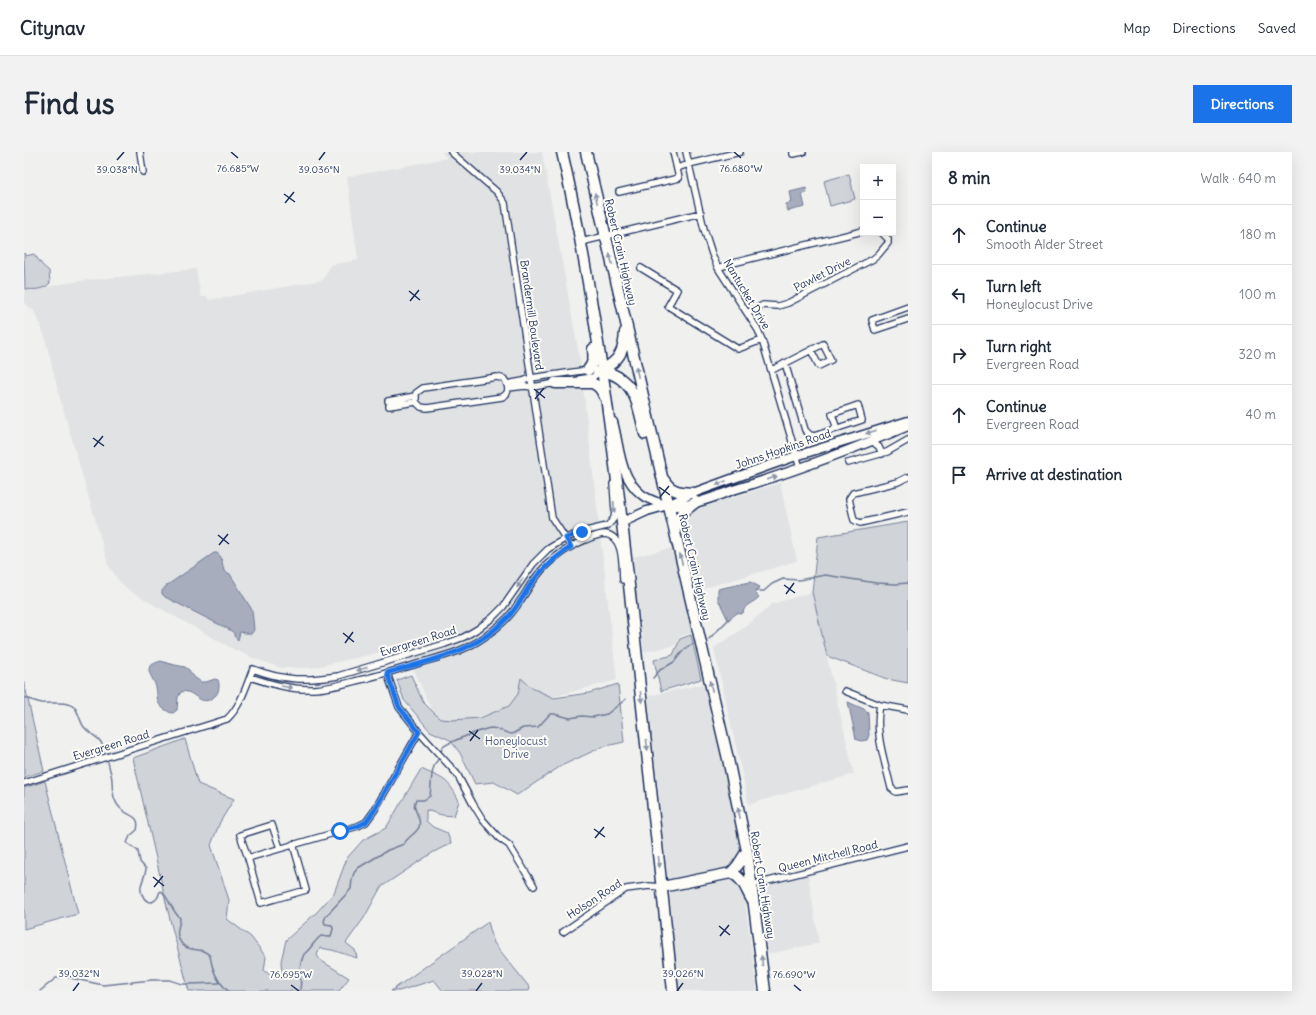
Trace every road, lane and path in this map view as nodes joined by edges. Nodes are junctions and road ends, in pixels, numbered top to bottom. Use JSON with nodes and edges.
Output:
{"nodes":[{"id":1,"x":140,"y":152,"type":"edge"},
{"id":2,"x":451,"y":152,"type":"edge"},
{"id":3,"x":561,"y":152,"type":"edge"},
{"id":4,"x":586,"y":152,"type":"edge"},
{"id":5,"x":673,"y":152,"type":"edge"},
{"id":6,"x":686,"y":152,"type":"edge"},
{"id":7,"x":740,"y":152,"type":"edge"},
{"id":8,"x":793,"y":152,"type":"edge"},
{"id":9,"x":804,"y":152,"type":"edge"},
{"id":10,"x":689,"y":164,"type":"junction"},
{"id":11,"x":677,"y":168,"type":"junction"},
{"id":12,"x":143,"y":172,"type":"dead end"},
{"id":13,"x":619,"y":192,"type":"dead end"},
{"id":14,"x":701,"y":214,"type":"junction"},
{"id":15,"x":860,"y":232,"type":"edge"},
{"id":16,"x":605,"y":236,"type":"junction"},
{"id":17,"x":885,"y":236,"type":"edge"},
{"id":18,"x":581,"y":242,"type":"junction"},
{"id":19,"x":585,"y":267,"type":"junction"},
{"id":20,"x":641,"y":268,"type":"dead end"},
{"id":21,"x":718,"y":268,"type":"junction"},
{"id":22,"x":908,"y":307,"type":"edge"},
{"id":23,"x":747,"y":313,"type":"junction"},
{"id":24,"x":908,"y":319,"type":"edge"},
{"id":25,"x":625,"y":321,"type":"junction"},
{"id":26,"x":762,"y":340,"type":"junction"},
{"id":27,"x":811,"y":350,"type":"dead end"},
{"id":28,"x":785,"y":363,"type":"junction"},
{"id":29,"x":588,"y":370,"type":"junction"},
{"id":30,"x":602,"y":370,"type":"junction"},
{"id":31,"x":772,"y":370,"type":"junction"},
{"id":32,"x":531,"y":378,"type":"junction"},
{"id":33,"x":555,"y":383,"type":"junction"},
{"id":34,"x":508,"y":386,"type":"junction"},
{"id":35,"x":532,"y":387,"type":"junction"},
{"id":36,"x":416,"y":399,"type":"junction"},
{"id":37,"x":388,"y":404,"type":"dead end"},
{"id":38,"x":608,"y":404,"type":"junction"},
{"id":39,"x":908,"y":421,"type":"edge"},
{"id":40,"x":610,"y":426,"type":"junction"},
{"id":41,"x":908,"y":426,"type":"edge"},
{"id":42,"x":837,"y":429,"type":"junction"},
{"id":43,"x":908,"y":440,"type":"edge"},
{"id":44,"x":872,"y":441,"type":"junction"},
{"id":45,"x":882,"y":454,"type":"junction"},
{"id":46,"x":796,"y":456,"type":"junction"},
{"id":47,"x":848,"y":463,"type":"dead end"},
{"id":48,"x":800,"y":468,"type":"junction"},
{"id":49,"x":908,"y":477,"type":"edge"},
{"id":50,"x":662,"y":478,"type":"junction"},
{"id":51,"x":695,"y":498,"type":"junction"},
{"id":52,"x":668,"y":505,"type":"junction"},
{"id":53,"x":908,"y":512,"type":"edge"},
{"id":54,"x":623,"y":522,"type":"junction"},
{"id":55,"x":606,"y":526,"type":"junction"},
{"id":56,"x":675,"y":530,"type":"junction"},
{"id":57,"x":566,"y":538,"type":"junction"},
{"id":58,"x":571,"y":547,"type":"junction"},
{"id":59,"x":634,"y":633,"type":"junction"},
{"id":60,"x":387,"y":673,"type":"junction"},
{"id":61,"x":250,"y":677,"type":"junction"},
{"id":62,"x":845,"y":692,"type":"dead end"},
{"id":63,"x":880,"y":705,"type":"junction"},
{"id":64,"x":908,"y":710,"type":"edge"},
{"id":65,"x":419,"y":732,"type":"junction"},
{"id":66,"x":24,"y":783,"type":"edge"},
{"id":67,"x":908,"y":790,"type":"edge"},
{"id":68,"x":293,"y":844,"type":"junction"},
{"id":69,"x":908,"y":846,"type":"edge"},
{"id":70,"x":280,"y":848,"type":"junction"},
{"id":71,"x":747,"y":851,"type":"junction"},
{"id":72,"x":248,"y":858,"type":"junction"},
{"id":73,"x":731,"y":872,"type":"junction"},
{"id":74,"x":752,"y":885,"type":"junction"},
{"id":75,"x":534,"y":886,"type":"dead end"},
{"id":76,"x":662,"y":887,"type":"junction"},
{"id":77,"x":755,"y":905,"type":"junction"},
{"id":78,"x":563,"y":932,"type":"dead end"},
{"id":79,"x":673,"y":991,"type":"edge"},
{"id":80,"x":765,"y":991,"type":"edge"}],
"edges":[{"from":1,"to":12,"type":"street"},
{"from":2,"to":32,"type":"street","name":"Brandermill Boulevard"},
{"from":3,"to":18,"type":"highway"},
{"from":16,"to":4,"type":"highway","name":"Robert Crain Highway","one_way":true},
{"from":5,"to":11,"type":"street"},
{"from":6,"to":10,"type":"street","name":"Nantucket Drive"},
{"from":7,"to":10,"type":"street"},
{"from":8,"to":9,"type":"street"},
{"from":10,"to":11,"type":"street"},
{"from":10,"to":14,"type":"street","name":"Nantucket Drive"},
{"from":11,"to":13,"type":"street"},
{"from":14,"to":16,"type":"street"},
{"from":14,"to":21,"type":"street","name":"Nantucket Drive"},
{"from":15,"to":21,"type":"street"},
{"from":16,"to":18,"type":"street"},
{"from":25,"to":16,"type":"highway","name":"Robert Crain Highway","one_way":true},
{"from":17,"to":23,"type":"street","name":"Pawlet Drive"},
{"from":18,"to":19,"type":"highway"},
{"from":19,"to":29,"type":"highway"},
{"from":19,"to":30,"type":"highway"},
{"from":20,"to":26,"type":"street"},
{"from":21,"to":23,"type":"street","name":"Nantucket Drive"},
{"from":22,"to":24,"type":"street"},
{"from":23,"to":26,"type":"street","name":"Nantucket Drive"},
{"from":25,"to":30,"type":"highway"},
{"from":50,"to":25,"type":"highway","name":"Robert Crain Highway","one_way":true},
{"from":26,"to":31,"type":"street","name":"Nantucket Drive"},
{"from":27,"to":28,"type":"street"},
{"from":28,"to":31,"type":"street"},
{"from":28,"to":42,"type":"street"},
{"from":29,"to":30,"type":"street"},
{"from":29,"to":32,"type":"street"},
{"from":30,"to":33,"type":"street"},
{"from":30,"to":38,"type":"highway"},
{"from":30,"to":50,"type":"highway"},
{"from":31,"to":46,"type":"street","name":"Nantucket Drive"},
{"from":32,"to":34,"type":"street"},
{"from":32,"to":35,"type":"street","name":"Brandermill Boulevard"},
{"from":33,"to":35,"type":"street"},
{"from":33,"to":38,"type":"highway"},
{"from":34,"to":35,"type":"street"},
{"from":34,"to":36,"type":"street"},
{"from":34,"to":36,"type":"street"},
{"from":35,"to":57,"type":"street","name":"Brandermill Boulevard"},
{"from":36,"to":37,"type":"street"},
{"from":38,"to":40,"type":"highway"},
{"from":38,"to":52,"type":"street","name":"Johns Hopkins Road"},
{"from":39,"to":46,"type":"street","name":"Johns Hopkins Road","one_way":true},
{"from":40,"to":54,"type":"highway"},
{"from":40,"to":55,"type":"street","one_way":true},
{"from":41,"to":44,"type":"street","name":"Johns Hopkins Road"},
{"from":42,"to":42,"type":"street"},
{"from":43,"to":45,"type":"street"},
{"from":44,"to":45,"type":"street"},
{"from":44,"to":48,"type":"street","name":"Johns Hopkins Road"},
{"from":45,"to":47,"type":"street"},
{"from":46,"to":48,"type":"street","name":"Nantucket Drive"},
{"from":46,"to":51,"type":"street","name":"Johns Hopkins Road","one_way":true},
{"from":51,"to":48,"type":"street","name":"Johns Hopkins Road","one_way":true},
{"from":49,"to":53,"type":"street"},
{"from":50,"to":51,"type":"highway"},
{"from":50,"to":52,"type":"highway","name":"Robert Crain Highway"},
{"from":51,"to":52,"type":"street","name":"Johns Hopkins Road"},
{"from":51,"to":56,"type":"highway"},
{"from":52,"to":54,"type":"street","name":"Johns Hopkins Road"},
{"from":52,"to":56,"type":"highway","name":"Robert Crain Highway"},
{"from":54,"to":55,"type":"street","name":"Evergreen Road"},
{"from":54,"to":59,"type":"highway"},
{"from":55,"to":57,"type":"street","name":"Evergreen Road"},
{"from":71,"to":56,"type":"highway","name":"Robert Crain Highway","one_way":true},
{"from":57,"to":58,"type":"street","name":"Brandermill Boulevard"},
{"from":57,"to":61,"type":"street","name":"Evergreen Road","one_way":true},
{"from":58,"to":59,"type":"street","name":"Evergreen Road"},
{"from":58,"to":60,"type":"street","name":"Evergreen Road"},
{"from":59,"to":76,"type":"highway","one_way":true},
{"from":61,"to":60,"type":"street","name":"Evergreen Road","one_way":true},
{"from":60,"to":65,"type":"street"},
{"from":61,"to":66,"type":"street","name":"Evergreen Road"},
{"from":62,"to":63,"type":"street"},
{"from":63,"to":64,"type":"street"},
{"from":63,"to":67,"type":"street"},
{"from":65,"to":68,"type":"street"},
{"from":65,"to":75,"type":"street"},
{"from":68,"to":70,"type":"street"},
{"from":68,"to":72,"type":"street"},
{"from":69,"to":74,"type":"street","name":"Queen Mitchell Road"},
{"from":70,"to":72,"type":"street"},
{"from":70,"to":72,"type":"street"},
{"from":71,"to":73,"type":"highway"},
{"from":71,"to":74,"type":"highway","name":"Robert Crain Highway"},
{"from":73,"to":76,"type":"highway"},
{"from":73,"to":77,"type":"highway"},
{"from":74,"to":77,"type":"highway","name":"Robert Crain Highway"},
{"from":76,"to":78,"type":"street","name":"Holson Road"},
{"from":76,"to":79,"type":"highway"},
{"from":80,"to":77,"type":"highway","name":"Robert Crain Highway","one_way":true}]}
